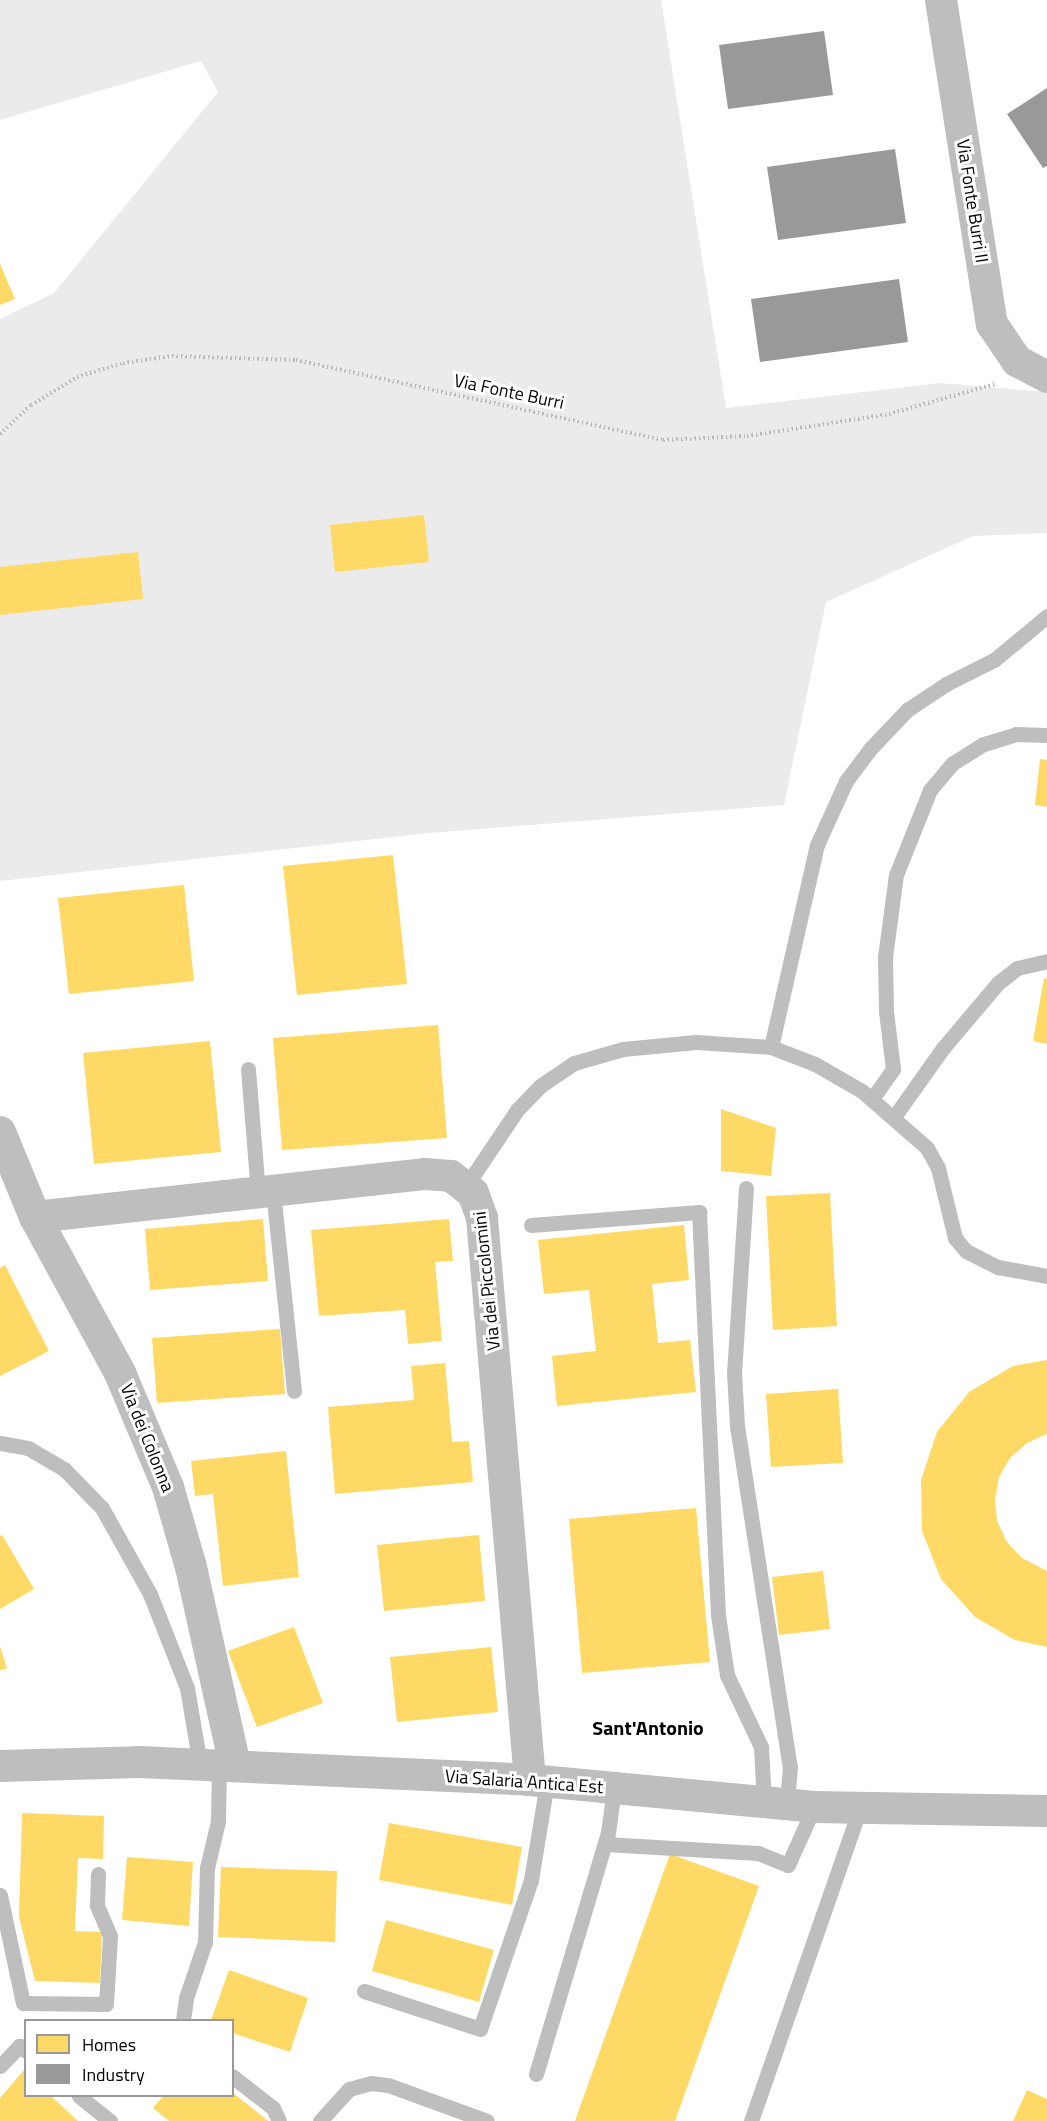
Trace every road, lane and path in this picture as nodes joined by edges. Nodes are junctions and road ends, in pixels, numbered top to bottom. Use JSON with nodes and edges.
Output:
{"nodes":[{"id":1,"x":941,"y":0,"type":"edge"},
{"id":2,"x":1036,"y":372,"type":"edge"},
{"id":3,"x":0,"y":435,"type":"edge"},
{"id":4,"x":1047,"y":616,"type":"edge"},
{"id":5,"x":1047,"y":735,"type":"edge"},
{"id":6,"x":1047,"y":961,"type":"edge"},
{"id":7,"x":771,"y":1047,"type":"junction"},
{"id":8,"x":248,"y":1069,"type":"dead end"},
{"id":9,"x":872,"y":1099,"type":"junction"},
{"id":10,"x":894,"y":1117,"type":"junction"},
{"id":11,"x":0,"y":1132,"type":"edge"},
{"id":12,"x":466,"y":1185,"type":"junction"},
{"id":13,"x":746,"y":1188,"type":"dead end"},
{"id":14,"x":266,"y":1191,"type":"junction"},
{"id":15,"x":34,"y":1217,"type":"junction"},
{"id":16,"x":531,"y":1225,"type":"dead end"},
{"id":17,"x":1047,"y":1276,"type":"edge"},
{"id":18,"x":294,"y":1391,"type":"dead end"},
{"id":19,"x":0,"y":1443,"type":"edge"},
{"id":20,"x":218,"y":1765,"type":"junction"},
{"id":21,"x":0,"y":1766,"type":"edge"},
{"id":22,"x":538,"y":1781,"type":"junction"},
{"id":23,"x":614,"y":1788,"type":"junction"},
{"id":24,"x":788,"y":1805,"type":"junction"},
{"id":25,"x":860,"y":1809,"type":"junction"},
{"id":26,"x":1047,"y":1811,"type":"edge"},
{"id":27,"x":604,"y":1844,"type":"junction"},
{"id":28,"x":98,"y":1874,"type":"dead end"},
{"id":29,"x":0,"y":1895,"type":"edge"},
{"id":30,"x":364,"y":1991,"type":"dead end"},
{"id":31,"x":183,"y":2019,"type":"edge"},
{"id":32,"x":24,"y":2049,"type":"edge"},
{"id":33,"x":0,"y":2066,"type":"edge"},
{"id":34,"x":536,"y":2074,"type":"dead end"},
{"id":35,"x":234,"y":2078,"type":"edge"},
{"id":36,"x":80,"y":2097,"type":"edge"},
{"id":37,"x":110,"y":2121,"type":"edge"},
{"id":38,"x":279,"y":2121,"type":"edge"},
{"id":39,"x":320,"y":2121,"type":"edge"},
{"id":40,"x":487,"y":2121,"type":"edge"},
{"id":41,"x":751,"y":2121,"type":"edge"}],
"edges":[{"from":1,"to":2,"type":"street","name":"Via Fonte Burri II"},
{"from":2,"to":3,"type":"path","name":"Via Fonte Burri"},
{"from":4,"to":7,"type":"lane"},
{"from":5,"to":9,"type":"lane"},
{"from":6,"to":10,"type":"lane"},
{"from":7,"to":9,"type":"lane"},
{"from":7,"to":12,"type":"lane"},
{"from":8,"to":14,"type":"lane"},
{"from":9,"to":10,"type":"lane"},
{"from":10,"to":17,"type":"lane"},
{"from":11,"to":15,"type":"street","name":"Via dei Colonna"},
{"from":12,"to":14,"type":"street"},
{"from":12,"to":22,"type":"street","name":"Via dei Piccolomini"},
{"from":13,"to":24,"type":"lane"},
{"from":14,"to":15,"type":"street"},
{"from":14,"to":18,"type":"lane"},
{"from":15,"to":20,"type":"street","name":"Via dei Colonna"},
{"from":16,"to":24,"type":"lane"},
{"from":19,"to":20,"type":"lane"},
{"from":20,"to":21,"type":"street","name":"Via Salaria Antica Est"},
{"from":20,"to":22,"type":"street","name":"Via Salaria Antica Est"},
{"from":20,"to":31,"type":"lane"},
{"from":22,"to":23,"type":"street","name":"Via Salaria Antica Est"},
{"from":22,"to":30,"type":"lane"},
{"from":23,"to":24,"type":"street","name":"Via Salaria Antica Est"},
{"from":23,"to":27,"type":"lane"},
{"from":24,"to":25,"type":"street","name":"Via Salaria Antica Est"},
{"from":24,"to":27,"type":"lane"},
{"from":25,"to":26,"type":"street","name":"Via Salaria Antica Est"},
{"from":25,"to":41,"type":"lane"},
{"from":27,"to":34,"type":"lane"},
{"from":28,"to":29,"type":"lane"},
{"from":32,"to":33,"type":"lane"},
{"from":35,"to":38,"type":"lane"},
{"from":36,"to":37,"type":"lane"},
{"from":39,"to":40,"type":"lane"}]}
